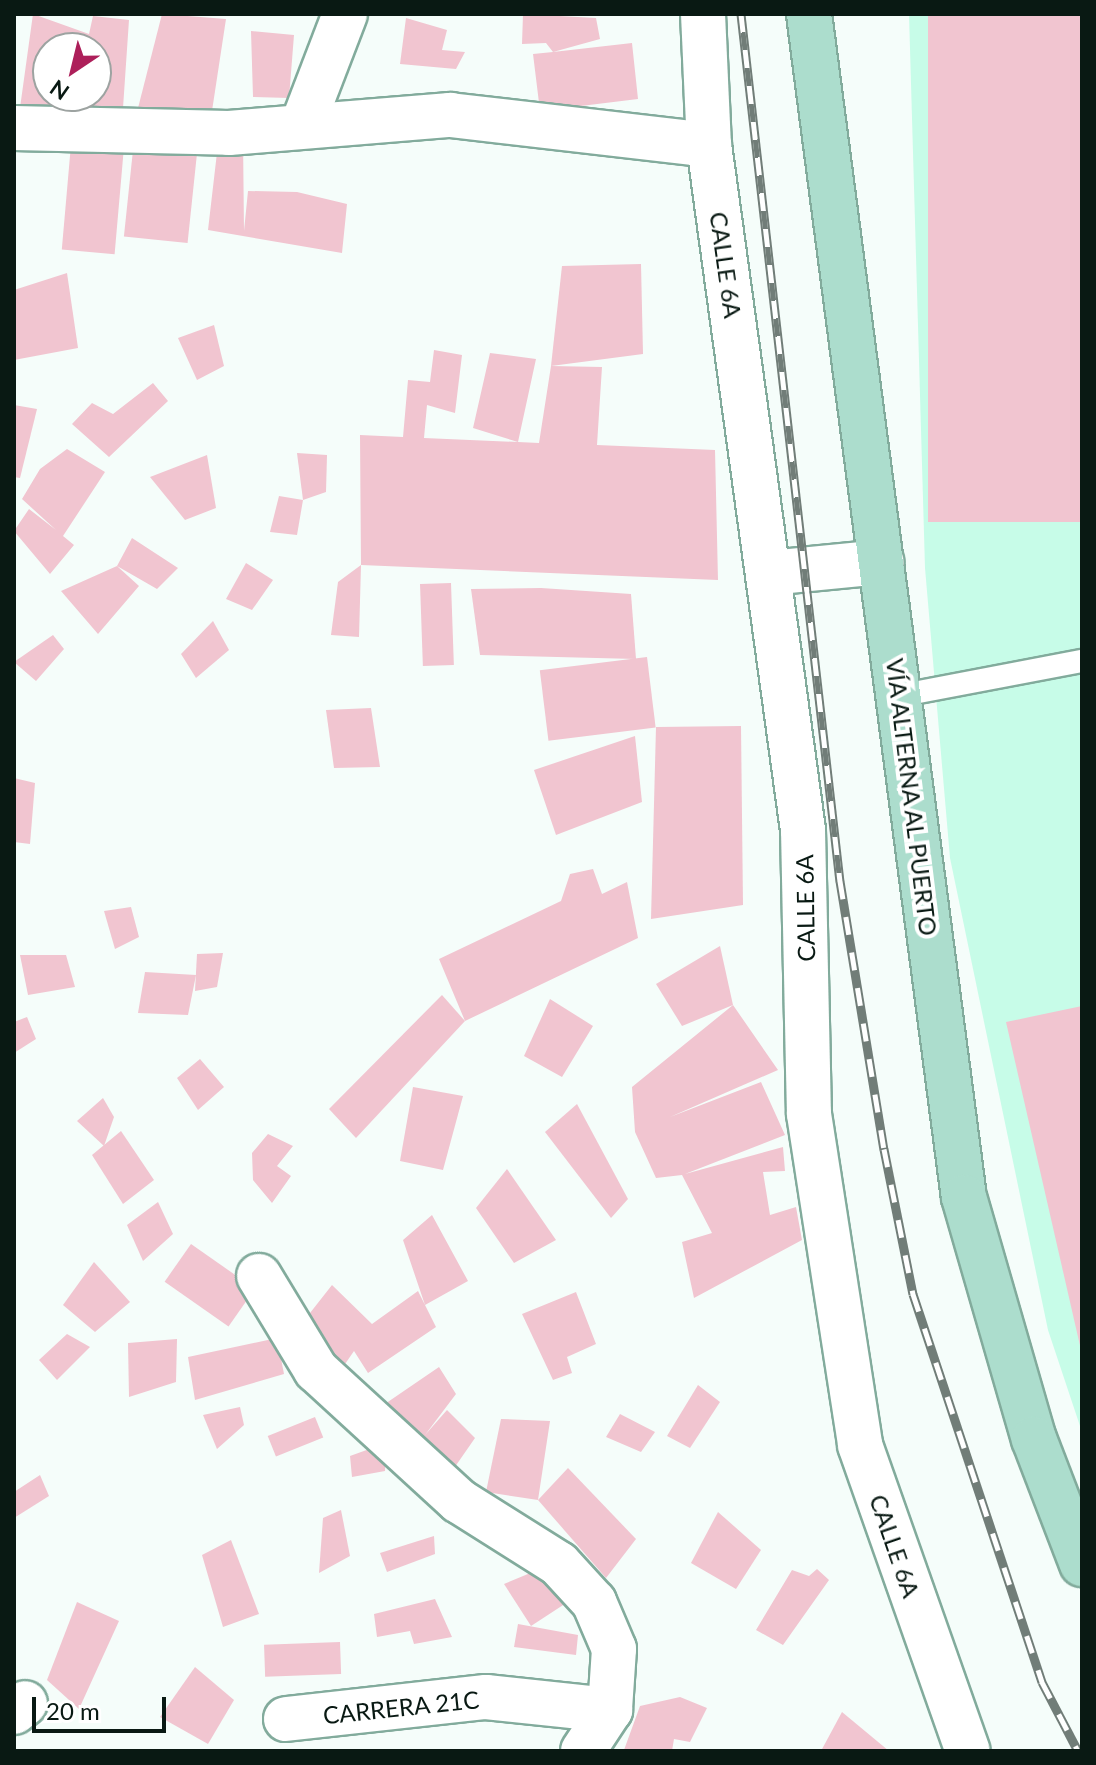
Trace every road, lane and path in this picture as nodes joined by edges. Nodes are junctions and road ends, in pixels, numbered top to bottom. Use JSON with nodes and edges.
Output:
{"nodes":[{"id":1,"x":345,"y":14,"type":"edge"},
{"id":2,"x":809,"y":14,"type":"edge"},
{"id":3,"x":703,"y":31,"type":"edge"},
{"id":4,"x":302,"y":126,"type":"junction"},
{"id":5,"x":14,"y":128,"type":"edge"},
{"id":6,"x":709,"y":145,"type":"junction"},
{"id":7,"x":881,"y":562,"type":"junction"},
{"id":8,"x":769,"y":573,"type":"junction"},
{"id":9,"x":1082,"y":661,"type":"edge"},
{"id":10,"x":898,"y":696,"type":"junction"},
{"id":11,"x":259,"y":1276,"type":"dead end"},
{"id":12,"x":1082,"y":1564,"type":"edge"},
{"id":13,"x":610,"y":1710,"type":"junction"},
{"id":14,"x":286,"y":1719,"type":"dead end"},
{"id":15,"x":952,"y":1741,"type":"edge"},
{"id":16,"x":583,"y":1751,"type":"edge"}],
"edges":[{"from":1,"to":4,"type":"street"},
{"from":2,"to":7,"type":"main road","name":"VÍA ALTERNA AL PUERTO"},
{"from":3,"to":6,"type":"street","name":"CALLE 6A"},
{"from":4,"to":5,"type":"street"},
{"from":4,"to":6,"type":"street"},
{"from":6,"to":8,"type":"street","name":"CALLE 6A"},
{"from":7,"to":8,"type":"street"},
{"from":7,"to":10,"type":"main road","name":"VÍA ALTERNA AL PUERTO"},
{"from":8,"to":15,"type":"street","name":"CALLE 6A"},
{"from":9,"to":10,"type":"lane"},
{"from":10,"to":12,"type":"main road","name":"VÍA ALTERNA AL PUERTO"},
{"from":11,"to":13,"type":"street"},
{"from":13,"to":14,"type":"street","name":"CARRERA 21C"},
{"from":13,"to":16,"type":"street"}]}
